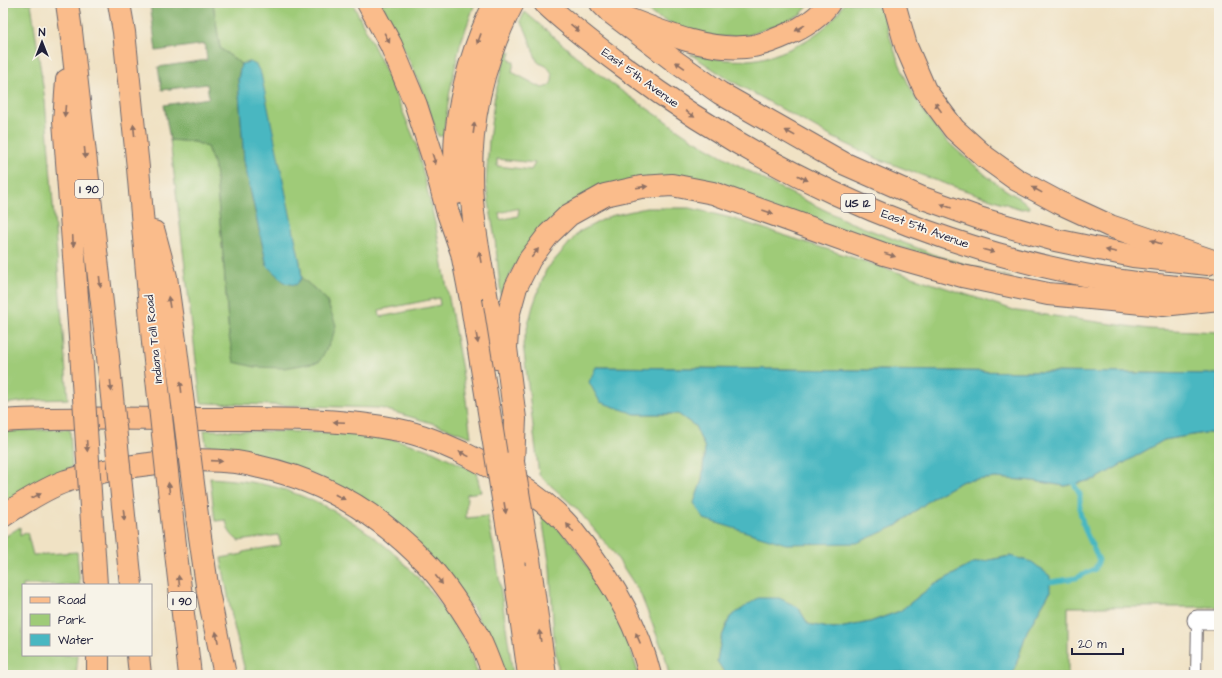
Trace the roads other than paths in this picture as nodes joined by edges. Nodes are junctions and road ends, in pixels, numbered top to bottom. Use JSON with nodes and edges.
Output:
{"nodes":[{"id":1,"x":67,"y":3,"type":"edge"},
{"id":2,"x":119,"y":3,"type":"edge"},
{"id":3,"x":368,"y":3,"type":"edge"},
{"id":4,"x":545,"y":3,"type":"edge"},
{"id":5,"x":829,"y":3,"type":"edge"},
{"id":6,"x":894,"y":3,"type":"edge"},
{"id":7,"x":506,"y":5,"type":"edge"},
{"id":8,"x":606,"y":8,"type":"edge"},
{"id":9,"x":72,"y":31,"type":"junction"},
{"id":10,"x":138,"y":168,"type":"junction"},
{"id":11,"x":462,"y":253,"type":"junction"},
{"id":12,"x":1219,"y":264,"type":"edge"},
{"id":13,"x":1219,"y":291,"type":"edge"},
{"id":14,"x":479,"y":298,"type":"junction"},
{"id":15,"x":1219,"y":299,"type":"edge"},
{"id":16,"x":3,"y":421,"type":"edge"},
{"id":17,"x":513,"y":462,"type":"junction"},
{"id":18,"x":3,"y":516,"type":"edge"},
{"id":19,"x":521,"y":560,"type":"junction"},
{"id":20,"x":96,"y":584,"type":"edge"},
{"id":21,"x":131,"y":584,"type":"edge"},
{"id":22,"x":1197,"y":620,"type":"joint"},
{"id":23,"x":1219,"y":620,"type":"edge"},
{"id":24,"x":98,"y":656,"type":"edge"},
{"id":25,"x":138,"y":656,"type":"edge"},
{"id":26,"x":98,"y":675,"type":"edge"},
{"id":27,"x":140,"y":675,"type":"edge"},
{"id":28,"x":190,"y":675,"type":"edge"},
{"id":29,"x":225,"y":675,"type":"edge"},
{"id":30,"x":494,"y":675,"type":"edge"},
{"id":31,"x":529,"y":675,"type":"edge"},
{"id":32,"x":545,"y":675,"type":"edge"},
{"id":33,"x":650,"y":675,"type":"edge"},
{"id":34,"x":1196,"y":675,"type":"edge"}],
"edges":[{"from":1,"to":9,"type":"main road","number":"I 90"},
{"from":10,"to":2,"type":"main road","name":"Indiana Toll Road","number":"I 90","one_way":true},
{"from":3,"to":11,"type":"main road","one_way":true},
{"from":4,"to":13,"type":"main road","name":"East 5th Avenue","number":"US 12","one_way":true},
{"from":5,"to":8,"type":"main road","one_way":true},
{"from":12,"to":6,"type":"main road","one_way":true},
{"from":7,"to":11,"type":"main road","one_way":true},
{"from":14,"to":7,"type":"main road","one_way":true},
{"from":12,"to":8,"type":"main road","number":"US 12","one_way":true},
{"from":9,"to":20,"type":"main road","one_way":true,"bridge":true},
{"from":9,"to":21,"type":"main road","number":"I 90","one_way":true,"bridge":true},
{"from":28,"to":10,"type":"main road","name":"Indiana Toll Road","number":"I 90","one_way":true,"bridge":true},
{"from":29,"to":10,"type":"main road","one_way":true,"bridge":true},
{"from":11,"to":14,"type":"main road"},
{"from":14,"to":17,"type":"main road"},
{"from":14,"to":19,"type":"main road","one_way":true,"bridge":true},
{"from":17,"to":15,"type":"main road","one_way":true},
{"from":33,"to":16,"type":"main road","one_way":true},
{"from":17,"to":19,"type":"main road","bridge":true},
{"from":18,"to":30,"type":"main road","one_way":true},
{"from":19,"to":31,"type":"main road"},
{"from":32,"to":19,"type":"main road","one_way":true},
{"from":22,"to":23,"type":"street"},
{"from":22,"to":34,"type":"lane"},
{"from":24,"to":26,"type":"main road"},
{"from":25,"to":27,"type":"main road"}]}
